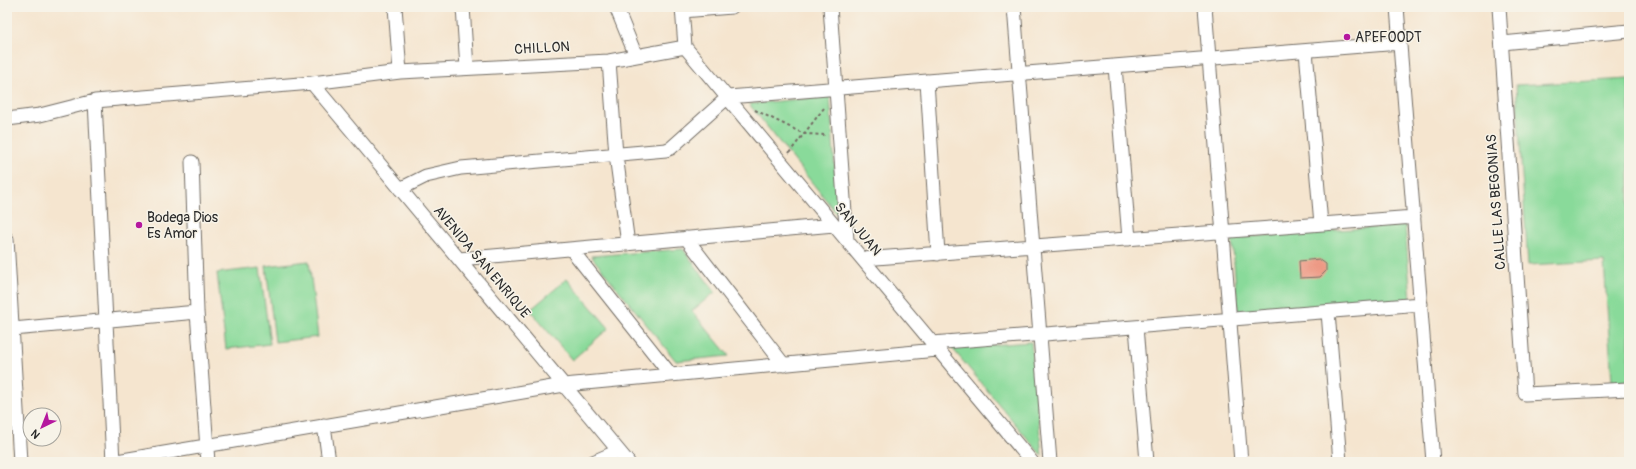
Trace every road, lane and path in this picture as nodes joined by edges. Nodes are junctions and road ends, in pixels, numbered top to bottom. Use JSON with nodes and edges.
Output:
{"nodes":[{"id":1,"x":396,"y":7,"type":"edge"},
{"id":2,"x":463,"y":7,"type":"edge"},
{"id":3,"x":616,"y":7,"type":"edge"},
{"id":4,"x":732,"y":7,"type":"edge"},
{"id":5,"x":830,"y":7,"type":"edge"},
{"id":6,"x":1014,"y":7,"type":"edge"},
{"id":7,"x":1205,"y":7,"type":"edge"},
{"id":8,"x":1397,"y":7,"type":"edge"},
{"id":9,"x":1499,"y":7,"type":"edge"},
{"id":10,"x":682,"y":9,"type":"edge"},
{"id":11,"x":1629,"y":31,"type":"edge"},
{"id":12,"x":1502,"y":42,"type":"junction"},
{"id":13,"x":1400,"y":43,"type":"junction"},
{"id":14,"x":685,"y":46,"type":"junction"},
{"id":15,"x":1306,"y":51,"type":"junction"},
{"id":16,"x":636,"y":56,"type":"junction"},
{"id":17,"x":1209,"y":59,"type":"junction"},
{"id":18,"x":609,"y":61,"type":"junction"},
{"id":19,"x":1114,"y":66,"type":"junction"},
{"id":20,"x":467,"y":68,"type":"junction"},
{"id":21,"x":400,"y":72,"type":"junction"},
{"id":22,"x":1020,"y":74,"type":"junction"},
{"id":23,"x":927,"y":81,"type":"junction"},
{"id":24,"x":312,"y":83,"type":"junction"},
{"id":25,"x":837,"y":88,"type":"junction"},
{"id":26,"x":728,"y":97,"type":"junction"},
{"id":27,"x":95,"y":101,"type":"junction"},
{"id":28,"x":748,"y":107,"type":"dead end"},
{"id":29,"x":825,"y":107,"type":"dead end"},
{"id":30,"x":7,"y":119,"type":"edge"},
{"id":31,"x":804,"y":134,"type":"junction"},
{"id":32,"x":840,"y":136,"type":"junction"},
{"id":33,"x":616,"y":155,"type":"junction"},
{"id":34,"x":192,"y":162,"type":"dead end"},
{"id":35,"x":782,"y":162,"type":"junction"},
{"id":36,"x":400,"y":189,"type":"junction"},
{"id":37,"x":1414,"y":217,"type":"junction"},
{"id":38,"x":1320,"y":224,"type":"junction"},
{"id":39,"x":834,"y":225,"type":"junction"},
{"id":40,"x":1223,"y":232,"type":"junction"},
{"id":41,"x":686,"y":238,"type":"junction"},
{"id":42,"x":7,"y":239,"type":"edge"},
{"id":43,"x":1129,"y":239,"type":"junction"},
{"id":44,"x":847,"y":240,"type":"junction"},
{"id":45,"x":628,"y":244,"type":"junction"},
{"id":46,"x":1033,"y":246,"type":"junction"},
{"id":47,"x":571,"y":249,"type":"junction"},
{"id":48,"x":938,"y":254,"type":"junction"},
{"id":49,"x":459,"y":259,"type":"junction"},
{"id":50,"x":863,"y":259,"type":"junction"},
{"id":51,"x":1421,"y":304,"type":"junction"},
{"id":52,"x":197,"y":312,"type":"junction"},
{"id":53,"x":1328,"y":312,"type":"junction"},
{"id":54,"x":1230,"y":320,"type":"junction"},
{"id":55,"x":106,"y":321,"type":"junction"},
{"id":56,"x":1136,"y":327,"type":"junction"},
{"id":57,"x":13,"y":330,"type":"junction"},
{"id":58,"x":1040,"y":335,"type":"junction"},
{"id":59,"x":934,"y":347,"type":"junction"},
{"id":60,"x":784,"y":364,"type":"junction"},
{"id":61,"x":671,"y":375,"type":"junction"},
{"id":62,"x":564,"y":385,"type":"junction"},
{"id":63,"x":1629,"y":389,"type":"edge"},
{"id":64,"x":324,"y":425,"type":"junction"},
{"id":65,"x":206,"y":446,"type":"junction"},
{"id":66,"x":618,"y":450,"type":"junction"},
{"id":67,"x":20,"y":462,"type":"edge"},
{"id":68,"x":112,"y":462,"type":"edge"},
{"id":69,"x":208,"y":462,"type":"edge"},
{"id":70,"x":329,"y":462,"type":"edge"},
{"id":71,"x":593,"y":462,"type":"edge"},
{"id":72,"x":628,"y":462,"type":"edge"},
{"id":73,"x":1032,"y":462,"type":"edge"},
{"id":74,"x":1050,"y":462,"type":"edge"},
{"id":75,"x":1147,"y":462,"type":"edge"},
{"id":76,"x":1241,"y":462,"type":"edge"},
{"id":77,"x":1340,"y":462,"type":"edge"},
{"id":78,"x":1433,"y":462,"type":"edge"}],
"edges":[{"from":1,"to":21,"type":"street"},
{"from":2,"to":20,"type":"street"},
{"from":3,"to":16,"type":"street"},
{"from":4,"to":10,"type":"street"},
{"from":5,"to":25,"type":"street"},
{"from":6,"to":22,"type":"street"},
{"from":7,"to":17,"type":"street"},
{"from":8,"to":13,"type":"street"},
{"from":9,"to":12,"type":"street","name":"CALLE LAS BEGONIAS"},
{"from":10,"to":14,"type":"street"},
{"from":11,"to":12,"type":"street"},
{"from":12,"to":63,"type":"street","name":"CALLE LAS BEGONIAS"},
{"from":13,"to":15,"type":"street"},
{"from":13,"to":37,"type":"street"},
{"from":14,"to":16,"type":"street","name":"CHILLON"},
{"from":14,"to":26,"type":"street","name":"SAN JUAN"},
{"from":15,"to":17,"type":"street"},
{"from":15,"to":38,"type":"street"},
{"from":16,"to":18,"type":"street","name":"CHILLON"},
{"from":17,"to":19,"type":"street"},
{"from":17,"to":40,"type":"street"},
{"from":18,"to":20,"type":"street","name":"CHILLON"},
{"from":18,"to":33,"type":"street"},
{"from":19,"to":22,"type":"street"},
{"from":19,"to":43,"type":"street"},
{"from":20,"to":21,"type":"street","name":"CHILLON"},
{"from":21,"to":24,"type":"street","name":"CHILLON"},
{"from":22,"to":23,"type":"street"},
{"from":22,"to":46,"type":"street"},
{"from":23,"to":25,"type":"street"},
{"from":23,"to":48,"type":"street"},
{"from":24,"to":27,"type":"street","name":"CHILLON"},
{"from":24,"to":36,"type":"street","name":"AVENIDA SAN ENRIQUE"},
{"from":25,"to":26,"type":"street"},
{"from":25,"to":32,"type":"street"},
{"from":26,"to":33,"type":"street"},
{"from":26,"to":35,"type":"street","name":"SAN JUAN"},
{"from":27,"to":30,"type":"street","name":"CHILLON"},
{"from":27,"to":55,"type":"street"},
{"from":28,"to":31,"type":"path"},
{"from":29,"to":31,"type":"path"},
{"from":31,"to":32,"type":"path"},
{"from":31,"to":35,"type":"path"},
{"from":32,"to":44,"type":"street"},
{"from":33,"to":36,"type":"street"},
{"from":33,"to":45,"type":"street"},
{"from":34,"to":52,"type":"street"},
{"from":35,"to":39,"type":"street","name":"SAN JUAN"},
{"from":36,"to":49,"type":"street","name":"AVENIDA SAN ENRIQUE"},
{"from":37,"to":38,"type":"street"},
{"from":37,"to":51,"type":"street"},
{"from":38,"to":40,"type":"street"},
{"from":39,"to":41,"type":"street"},
{"from":39,"to":44,"type":"street","name":"SAN JUAN"},
{"from":40,"to":43,"type":"street"},
{"from":40,"to":54,"type":"street"},
{"from":41,"to":45,"type":"street"},
{"from":41,"to":60,"type":"street"},
{"from":42,"to":57,"type":"street"},
{"from":43,"to":46,"type":"street"},
{"from":44,"to":50,"type":"street","name":"SAN JUAN"},
{"from":45,"to":47,"type":"street"},
{"from":46,"to":48,"type":"street"},
{"from":46,"to":58,"type":"street"},
{"from":47,"to":49,"type":"street"},
{"from":47,"to":61,"type":"street"},
{"from":48,"to":50,"type":"street"},
{"from":49,"to":62,"type":"street","name":"AVENIDA SAN ENRIQUE"},
{"from":50,"to":59,"type":"street","name":"SAN JUAN"},
{"from":51,"to":53,"type":"street"},
{"from":51,"to":78,"type":"street"},
{"from":52,"to":55,"type":"street"},
{"from":52,"to":65,"type":"street"},
{"from":53,"to":54,"type":"street"},
{"from":53,"to":77,"type":"street"},
{"from":54,"to":56,"type":"street"},
{"from":54,"to":76,"type":"street"},
{"from":55,"to":57,"type":"street"},
{"from":55,"to":68,"type":"street"},
{"from":56,"to":58,"type":"street"},
{"from":56,"to":75,"type":"street"},
{"from":57,"to":67,"type":"street"},
{"from":58,"to":59,"type":"street"},
{"from":58,"to":74,"type":"street"},
{"from":59,"to":60,"type":"street"},
{"from":59,"to":73,"type":"street","name":"SAN JUAN"},
{"from":60,"to":61,"type":"street"},
{"from":61,"to":62,"type":"street"},
{"from":62,"to":64,"type":"street"},
{"from":62,"to":66,"type":"street","name":"AVENIDA SAN ENRIQUE"},
{"from":64,"to":65,"type":"street"},
{"from":64,"to":70,"type":"street"},
{"from":65,"to":68,"type":"street"},
{"from":65,"to":69,"type":"street"},
{"from":66,"to":71,"type":"street"},
{"from":66,"to":72,"type":"street","name":"AVENIDA SAN ENRIQUE"}]}
